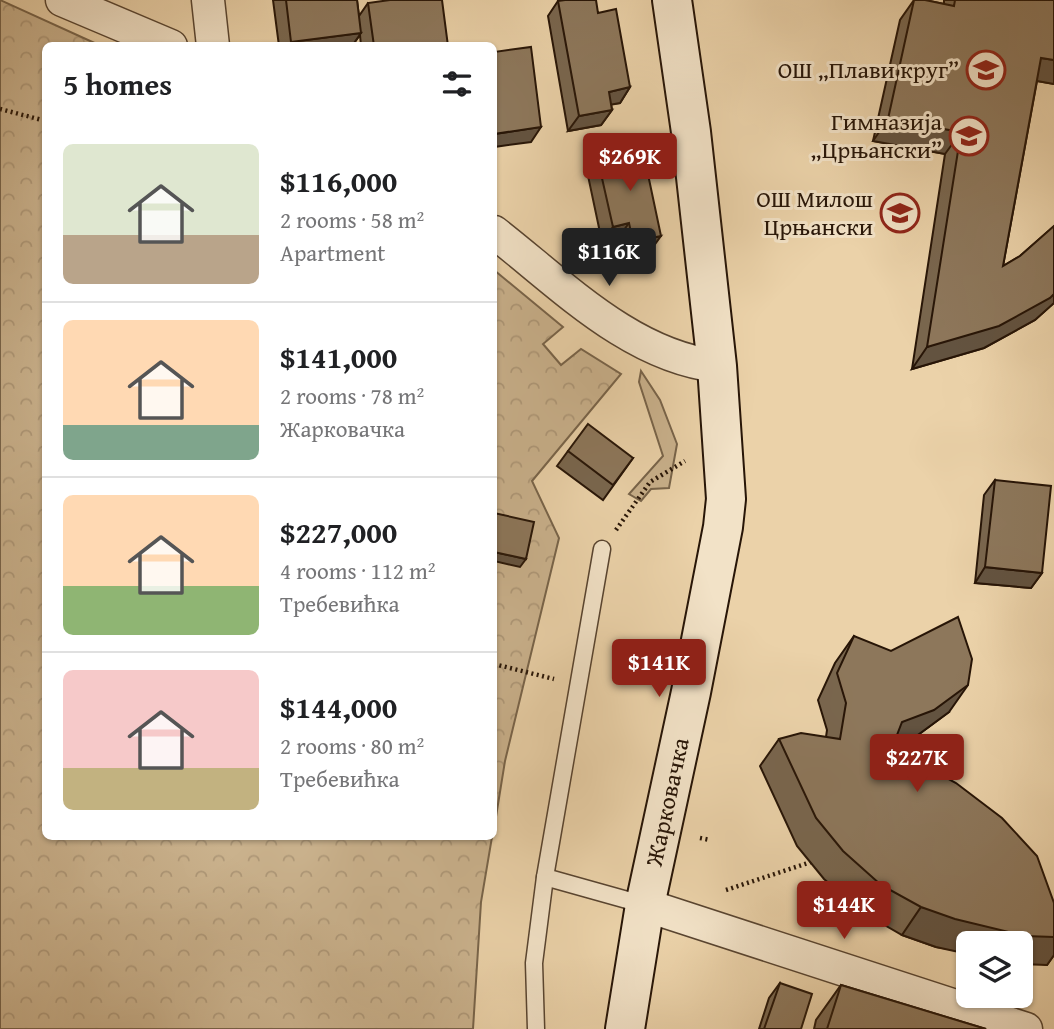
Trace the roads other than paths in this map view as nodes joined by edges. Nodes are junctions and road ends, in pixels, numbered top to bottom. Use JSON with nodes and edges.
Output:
{"nodes":[{"id":1,"x":62,"y":0,"type":"edge"},
{"id":2,"x":208,"y":0,"type":"edge"},
{"id":3,"x":672,"y":0,"type":"edge"},
{"id":4,"x":162,"y":42,"type":"edge"},
{"id":5,"x":212,"y":42,"type":"edge"},
{"id":6,"x":497,"y":234,"type":"edge"},
{"id":7,"x":718,"y":366,"type":"junction"},
{"id":8,"x":602,"y":549,"type":"road end"},
{"id":9,"x":545,"y":877,"type":"junction"},
{"id":10,"x":645,"y":905,"type":"junction"},
{"id":11,"x":536,"y":1029,"type":"edge"},
{"id":12,"x":625,"y":1029,"type":"edge"},
{"id":13,"x":1026,"y":1029,"type":"edge"}],
"edges":[{"from":1,"to":4,"type":"street"},
{"from":2,"to":5,"type":"street"},
{"from":3,"to":7,"type":"street","name":"Жарковачка"},
{"from":6,"to":7,"type":"street"},
{"from":7,"to":10,"type":"street","name":"Жарковачка"},
{"from":8,"to":9,"type":"lane"},
{"from":9,"to":10,"type":"lane"},
{"from":9,"to":11,"type":"lane"},
{"from":10,"to":12,"type":"street","name":"Жарковачка"},
{"from":10,"to":13,"type":"street"}]}
